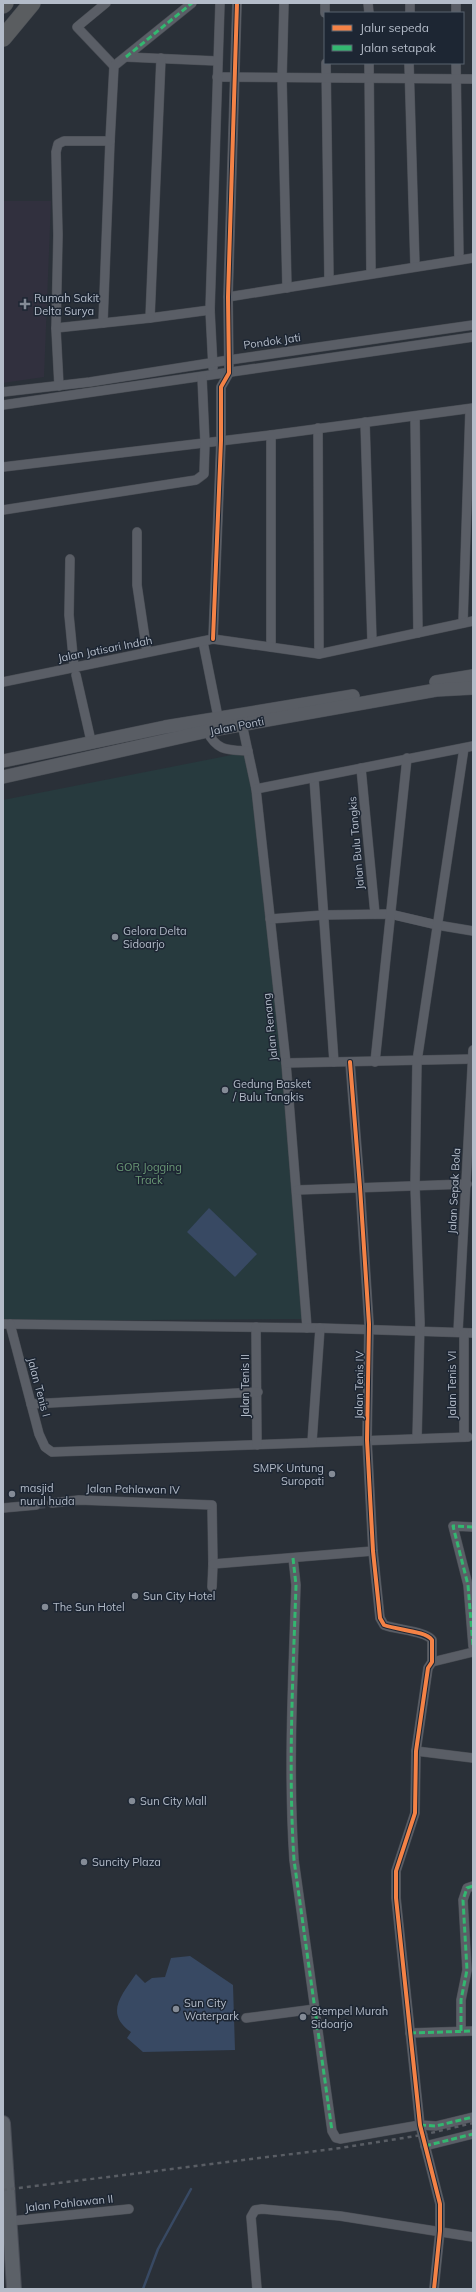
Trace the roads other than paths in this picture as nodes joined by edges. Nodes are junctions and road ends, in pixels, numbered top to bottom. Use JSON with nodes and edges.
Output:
{"nodes":[{"id":1,"x":32,"y":3,"type":"edge"},
{"id":2,"x":106,"y":3,"type":"edge"},
{"id":3,"x":192,"y":3,"type":"edge"},
{"id":4,"x":220,"y":3,"type":"edge"},
{"id":5,"x":237,"y":3,"type":"edge"},
{"id":6,"x":284,"y":3,"type":"edge"},
{"id":7,"x":3,"y":38,"type":"edge"},
{"id":8,"x":126,"y":57,"type":"junction"},
{"id":9,"x":161,"y":58,"type":"junction"},
{"id":10,"x":217,"y":61,"type":"junction"},
{"id":11,"x":326,"y":64,"type":"edge"},
{"id":12,"x":369,"y":64,"type":"edge"},
{"id":13,"x":409,"y":64,"type":"edge"},
{"id":14,"x":456,"y":64,"type":"edge"},
{"id":15,"x":114,"y":66,"type":"junction"},
{"id":16,"x":217,"y":77,"type":"junction"},
{"id":17,"x":233,"y":78,"type":"junction"},
{"id":18,"x":326,"y":78,"type":"junction"},
{"id":19,"x":370,"y":78,"type":"junction"},
{"id":20,"x":409,"y":78,"type":"junction"},
{"id":21,"x":282,"y":79,"type":"junction"},
{"id":22,"x":457,"y":79,"type":"junction"},
{"id":23,"x":473,"y":79,"type":"edge"},
{"id":24,"x":110,"y":141,"type":"junction"},
{"id":25,"x":473,"y":258,"type":"edge"},
{"id":26,"x":459,"y":260,"type":"junction"},
{"id":27,"x":416,"y":266,"type":"junction"},
{"id":28,"x":371,"y":273,"type":"junction"},
{"id":29,"x":330,"y":280,"type":"junction"},
{"id":30,"x":287,"y":288,"type":"junction"},
{"id":31,"x":228,"y":297,"type":"junction"},
{"id":32,"x":210,"y":310,"type":"junction"},
{"id":33,"x":150,"y":318,"type":"junction"},
{"id":34,"x":103,"y":323,"type":"junction"},
{"id":35,"x":473,"y":325,"type":"edge"},
{"id":36,"x":56,"y":328,"type":"junction"},
{"id":37,"x":473,"y":337,"type":"edge"},
{"id":38,"x":229,"y":360,"type":"junction"},
{"id":39,"x":212,"y":362,"type":"junction"},
{"id":40,"x":229,"y":373,"type":"junction"},
{"id":41,"x":214,"y":375,"type":"junction"},
{"id":42,"x":202,"y":377,"type":"junction"},
{"id":43,"x":59,"y":386,"type":"junction"},
{"id":44,"x":221,"y":387,"type":"junction"},
{"id":45,"x":3,"y":392,"type":"edge"},
{"id":46,"x":3,"y":405,"type":"edge"},
{"id":47,"x":471,"y":408,"type":"edge"},
{"id":48,"x":415,"y":417,"type":"junction"},
{"id":49,"x":365,"y":422,"type":"junction"},
{"id":50,"x":318,"y":428,"type":"junction"},
{"id":51,"x":271,"y":435,"type":"junction"},
{"id":52,"x":221,"y":441,"type":"junction"},
{"id":53,"x":205,"y":442,"type":"junction"},
{"id":54,"x":3,"y":467,"type":"edge"},
{"id":55,"x":3,"y":510,"type":"edge"},
{"id":56,"x":138,"y":532,"type":"dead end"},
{"id":57,"x":70,"y":559,"type":"dead end"},
{"id":58,"x":473,"y":620,"type":"edge"},
{"id":59,"x":463,"y":623,"type":"junction"},
{"id":60,"x":418,"y":633,"type":"junction"},
{"id":61,"x":208,"y":641,"type":"junction"},
{"id":62,"x":372,"y":641,"type":"junction"},
{"id":63,"x":271,"y":647,"type":"junction"},
{"id":64,"x":147,"y":652,"type":"junction"},
{"id":65,"x":319,"y":654,"type":"junction"},
{"id":66,"x":75,"y":671,"type":"junction"},
{"id":67,"x":473,"y":676,"type":"edge"},
{"id":68,"x":3,"y":682,"type":"edge"},
{"id":69,"x":473,"y":688,"type":"edge"},
{"id":70,"x":218,"y":717,"type":"junction"},
{"id":71,"x":242,"y":724,"type":"junction"},
{"id":72,"x":207,"y":731,"type":"junction"},
{"id":73,"x":166,"y":733,"type":"junction"},
{"id":74,"x":91,"y":741,"type":"junction"},
{"id":75,"x":468,"y":747,"type":"edge"},
{"id":76,"x":248,"y":751,"type":"junction"},
{"id":77,"x":407,"y":758,"type":"junction"},
{"id":78,"x":3,"y":761,"type":"edge"},
{"id":79,"x":361,"y":768,"type":"junction"},
{"id":80,"x":3,"y":777,"type":"edge"},
{"id":81,"x":314,"y":778,"type":"junction"},
{"id":82,"x":256,"y":789,"type":"junction"},
{"id":83,"x":375,"y":914,"type":"junction"},
{"id":84,"x":390,"y":914,"type":"junction"},
{"id":85,"x":324,"y":915,"type":"junction"},
{"id":86,"x":270,"y":919,"type":"junction"},
{"id":87,"x":437,"y":925,"type":"junction"},
{"id":88,"x":473,"y":931,"type":"edge"},
{"id":89,"x":472,"y":1055,"type":"edge"},
{"id":90,"x":417,"y":1061,"type":"junction"},
{"id":91,"x":334,"y":1062,"type":"junction"},
{"id":92,"x":350,"y":1062,"type":"junction"},
{"id":93,"x":375,"y":1062,"type":"junction"},
{"id":94,"x":286,"y":1063,"type":"junction"},
{"id":95,"x":471,"y":1126,"type":"edge"},
{"id":96,"x":415,"y":1186,"type":"junction"},
{"id":97,"x":360,"y":1187,"type":"junction"},
{"id":98,"x":469,"y":1188,"type":"edge"},
{"id":99,"x":297,"y":1190,"type":"junction"},
{"id":100,"x":6,"y":1324,"type":"edge"},
{"id":101,"x":256,"y":1327,"type":"junction"},
{"id":102,"x":307,"y":1328,"type":"junction"},
{"id":103,"x":320,"y":1328,"type":"junction"},
{"id":104,"x":369,"y":1329,"type":"junction"},
{"id":105,"x":420,"y":1330,"type":"junction"},
{"id":106,"x":465,"y":1333,"type":"edge"},
{"id":107,"x":258,"y":1392,"type":"junction"},
{"id":108,"x":31,"y":1404,"type":"junction"},
{"id":109,"x":417,"y":1438,"type":"junction"},
{"id":110,"x":367,"y":1440,"type":"junction"},
{"id":111,"x":312,"y":1442,"type":"junction"},
{"id":112,"x":257,"y":1445,"type":"junction"},
{"id":113,"x":52,"y":1503,"type":"tunnel mouth"},
{"id":114,"x":36,"y":1505,"type":"tunnel mouth"},
{"id":115,"x":3,"y":1508,"type":"edge"},
{"id":116,"x":473,"y":1527,"type":"edge"},
{"id":117,"x":373,"y":1551,"type":"junction"},
{"id":118,"x":292,"y":1558,"type":"junction"},
{"id":119,"x":213,"y":1564,"type":"junction"},
{"id":120,"x":212,"y":1587,"type":"dead end"},
{"id":121,"x":473,"y":1646,"type":"edge"},
{"id":122,"x":473,"y":1652,"type":"edge"},
{"id":123,"x":432,"y":1662,"type":"junction"},
{"id":124,"x":416,"y":1751,"type":"junction"},
{"id":125,"x":473,"y":1758,"type":"edge"},
{"id":126,"x":473,"y":1886,"type":"edge"},
{"id":127,"x":315,"y":2009,"type":"junction"},
{"id":128,"x":246,"y":2018,"type":"dead end"},
{"id":129,"x":461,"y":2031,"type":"junction"},
{"id":130,"x":473,"y":2031,"type":"edge"},
{"id":131,"x":410,"y":2033,"type":"junction"},
{"id":132,"x":473,"y":2117,"type":"edge"},
{"id":133,"x":3,"y":2123,"type":"edge"},
{"id":134,"x":420,"y":2125,"type":"junction"},
{"id":135,"x":473,"y":2134,"type":"edge"},
{"id":136,"x":425,"y":2146,"type":"junction"},
{"id":137,"x":129,"y":2209,"type":"dead end"},
{"id":138,"x":11,"y":2222,"type":"junction"},
{"id":139,"x":440,"y":2231,"type":"junction"},
{"id":140,"x":473,"y":2236,"type":"edge"},
{"id":141,"x":14,"y":2289,"type":"edge"},
{"id":142,"x":257,"y":2289,"type":"edge"},
{"id":143,"x":434,"y":2289,"type":"edge"}],
"edges":[{"from":1,"to":7,"type":"highway"},
{"from":2,"to":15,"type":"street"},
{"from":3,"to":8,"type":"street"},
{"from":4,"to":10,"type":"street"},
{"from":5,"to":17,"type":"street"},
{"from":6,"to":21,"type":"street"},
{"from":8,"to":9,"type":"street"},
{"from":8,"to":15,"type":"street"},
{"from":9,"to":10,"type":"street"},
{"from":9,"to":33,"type":"street"},
{"from":10,"to":16,"type":"street"},
{"from":11,"to":18,"type":"street"},
{"from":12,"to":19,"type":"street"},
{"from":13,"to":20,"type":"street"},
{"from":14,"to":22,"type":"street"},
{"from":15,"to":24,"type":"street"},
{"from":16,"to":17,"type":"street"},
{"from":16,"to":32,"type":"street"},
{"from":17,"to":21,"type":"street"},
{"from":17,"to":31,"type":"street"},
{"from":18,"to":19,"type":"street"},
{"from":18,"to":21,"type":"street"},
{"from":18,"to":29,"type":"street"},
{"from":19,"to":20,"type":"street"},
{"from":19,"to":28,"type":"street"},
{"from":20,"to":22,"type":"street"},
{"from":20,"to":27,"type":"street"},
{"from":21,"to":30,"type":"street"},
{"from":22,"to":23,"type":"street"},
{"from":22,"to":26,"type":"street"},
{"from":24,"to":34,"type":"street"},
{"from":24,"to":36,"type":"street"},
{"from":25,"to":26,"type":"street"},
{"from":26,"to":27,"type":"street"},
{"from":27,"to":28,"type":"street"},
{"from":28,"to":29,"type":"street"},
{"from":29,"to":30,"type":"street"},
{"from":30,"to":31,"type":"street"},
{"from":31,"to":38,"type":"street"},
{"from":32,"to":33,"type":"street"},
{"from":32,"to":39,"type":"street"},
{"from":33,"to":34,"type":"street"},
{"from":34,"to":36,"type":"street"},
{"from":35,"to":38,"type":"street","name":"Pondok Jati"},
{"from":36,"to":43,"type":"street"},
{"from":37,"to":40,"type":"street"},
{"from":38,"to":39,"type":"street","name":"Pondok Jati"},
{"from":38,"to":40,"type":"street"},
{"from":39,"to":41,"type":"street"},
{"from":39,"to":43,"type":"street","name":"Pondok Jati"},
{"from":40,"to":41,"type":"street"},
{"from":40,"to":44,"type":"street"},
{"from":41,"to":42,"type":"street"},
{"from":41,"to":44,"type":"street"},
{"from":42,"to":46,"type":"street"},
{"from":42,"to":53,"type":"street"},
{"from":43,"to":45,"type":"street","name":"Pondok Jati"},
{"from":44,"to":52,"type":"street"},
{"from":47,"to":48,"type":"street"},
{"from":47,"to":59,"type":"street"},
{"from":48,"to":49,"type":"street"},
{"from":48,"to":60,"type":"street"},
{"from":49,"to":50,"type":"street"},
{"from":49,"to":62,"type":"street"},
{"from":50,"to":51,"type":"street"},
{"from":50,"to":65,"type":"street"},
{"from":51,"to":52,"type":"street"},
{"from":51,"to":63,"type":"street"},
{"from":52,"to":53,"type":"street"},
{"from":52,"to":61,"type":"street"},
{"from":53,"to":54,"type":"street"},
{"from":53,"to":55,"type":"street"},
{"from":56,"to":64,"type":"street"},
{"from":57,"to":66,"type":"street"},
{"from":58,"to":59,"type":"street"},
{"from":59,"to":60,"type":"street"},
{"from":60,"to":62,"type":"street"},
{"from":61,"to":63,"type":"street","name":"Jalan Jatisari Indah"},
{"from":61,"to":64,"type":"street","name":"Jalan Jatisari Indah"},
{"from":61,"to":70,"type":"street"},
{"from":62,"to":65,"type":"street"},
{"from":63,"to":65,"type":"street","name":"Jalan Jatisari Indah"},
{"from":64,"to":66,"type":"street","name":"Jalan Jatisari Indah"},
{"from":66,"to":68,"type":"street","name":"Jalan Jatisari Indah"},
{"from":66,"to":74,"type":"street"},
{"from":67,"to":70,"type":"main road","name":"Jalan Ponti"},
{"from":69,"to":71,"type":"main road","name":"Jalan Ponti"},
{"from":70,"to":73,"type":"main road","name":"Jalan Ponti"},
{"from":71,"to":72,"type":"main road","name":"Jalan Ponti"},
{"from":71,"to":76,"type":"street","name":"Jalan Renang"},
{"from":72,"to":73,"type":"main road","name":"Jalan Ponti"},
{"from":72,"to":76,"type":"street"},
{"from":73,"to":74,"type":"main road","name":"Jalan Ponti"},
{"from":73,"to":80,"type":"main road","name":"Jalan Ponti"},
{"from":74,"to":78,"type":"main road","name":"Jalan Ponti"},
{"from":75,"to":77,"type":"street"},
{"from":75,"to":87,"type":"street"},
{"from":76,"to":82,"type":"street","name":"Jalan Renang"},
{"from":77,"to":79,"type":"street"},
{"from":77,"to":84,"type":"street"},
{"from":79,"to":81,"type":"street"},
{"from":79,"to":83,"type":"street","name":"Jalan Bulu Tangkis"},
{"from":81,"to":82,"type":"street"},
{"from":81,"to":85,"type":"street"},
{"from":82,"to":86,"type":"street","name":"Jalan Renang"},
{"from":83,"to":84,"type":"street"},
{"from":83,"to":85,"type":"street"},
{"from":84,"to":87,"type":"street"},
{"from":84,"to":93,"type":"street"},
{"from":85,"to":86,"type":"street"},
{"from":85,"to":91,"type":"street"},
{"from":86,"to":94,"type":"street","name":"Jalan Renang"},
{"from":87,"to":88,"type":"street"},
{"from":87,"to":90,"type":"street"},
{"from":89,"to":90,"type":"street"},
{"from":89,"to":95,"type":"street","name":"Jalan Sepak Bola"},
{"from":90,"to":93,"type":"street"},
{"from":90,"to":96,"type":"street"},
{"from":91,"to":92,"type":"street"},
{"from":91,"to":94,"type":"street"},
{"from":92,"to":93,"type":"street"},
{"from":92,"to":97,"type":"street","name":"Jalan Tenis IV"},
{"from":94,"to":99,"type":"street","name":"Jalan Renang"},
{"from":95,"to":98,"type":"street","name":"Jalan Sepak Bola"},
{"from":96,"to":97,"type":"street"},
{"from":96,"to":98,"type":"street"},
{"from":96,"to":105,"type":"street"},
{"from":97,"to":99,"type":"street"},
{"from":97,"to":104,"type":"street","name":"Jalan Tenis IV"},
{"from":98,"to":106,"type":"street","name":"Jalan Sepak Bola"},
{"from":99,"to":102,"type":"street","name":"Jalan Renang"},
{"from":100,"to":101,"type":"street"},
{"from":100,"to":108,"type":"street","name":"Jalan Tenis I"},
{"from":101,"to":102,"type":"street"},
{"from":101,"to":107,"type":"street","name":"Jalan Tenis II"},
{"from":102,"to":103,"type":"street"},
{"from":103,"to":104,"type":"street"},
{"from":103,"to":111,"type":"street"},
{"from":104,"to":105,"type":"street"},
{"from":104,"to":110,"type":"street","name":"Jalan Tenis IV"},
{"from":105,"to":106,"type":"street"},
{"from":105,"to":109,"type":"street"},
{"from":106,"to":109,"type":"street","name":"Jalan Tenis VI"},
{"from":107,"to":108,"type":"street"},
{"from":107,"to":112,"type":"street","name":"Jalan Tenis II"},
{"from":108,"to":112,"type":"street","name":"Jalan Tenis I"},
{"from":109,"to":110,"type":"street"},
{"from":110,"to":111,"type":"street"},
{"from":110,"to":117,"type":"street","name":"Jalan Tenis IV"},
{"from":111,"to":112,"type":"street"},
{"from":113,"to":119,"type":"street","name":"Jalan Pahlawan IV"},
{"from":114,"to":115,"type":"street"},
{"from":116,"to":121,"type":"street"},
{"from":117,"to":118,"type":"street"},
{"from":117,"to":123,"type":"street","name":"Jalan Tenis IV"},
{"from":118,"to":119,"type":"street"},
{"from":118,"to":127,"type":"street"},
{"from":119,"to":120,"type":"street"},
{"from":122,"to":123,"type":"street"},
{"from":123,"to":124,"type":"street"},
{"from":124,"to":125,"type":"street"},
{"from":124,"to":131,"type":"street"},
{"from":126,"to":129,"type":"street"},
{"from":127,"to":128,"type":"street"},
{"from":127,"to":134,"type":"street"},
{"from":129,"to":130,"type":"street"},
{"from":129,"to":131,"type":"street"},
{"from":131,"to":134,"type":"street"},
{"from":132,"to":134,"type":"street"},
{"from":133,"to":138,"type":"main road"},
{"from":134,"to":136,"type":"street"},
{"from":135,"to":136,"type":"street"},
{"from":136,"to":139,"type":"street"},
{"from":137,"to":138,"type":"street","name":"Jalan Pahlawan II"},
{"from":138,"to":141,"type":"main road"},
{"from":139,"to":140,"type":"street"},
{"from":139,"to":142,"type":"street"},
{"from":139,"to":143,"type":"street"}]}
